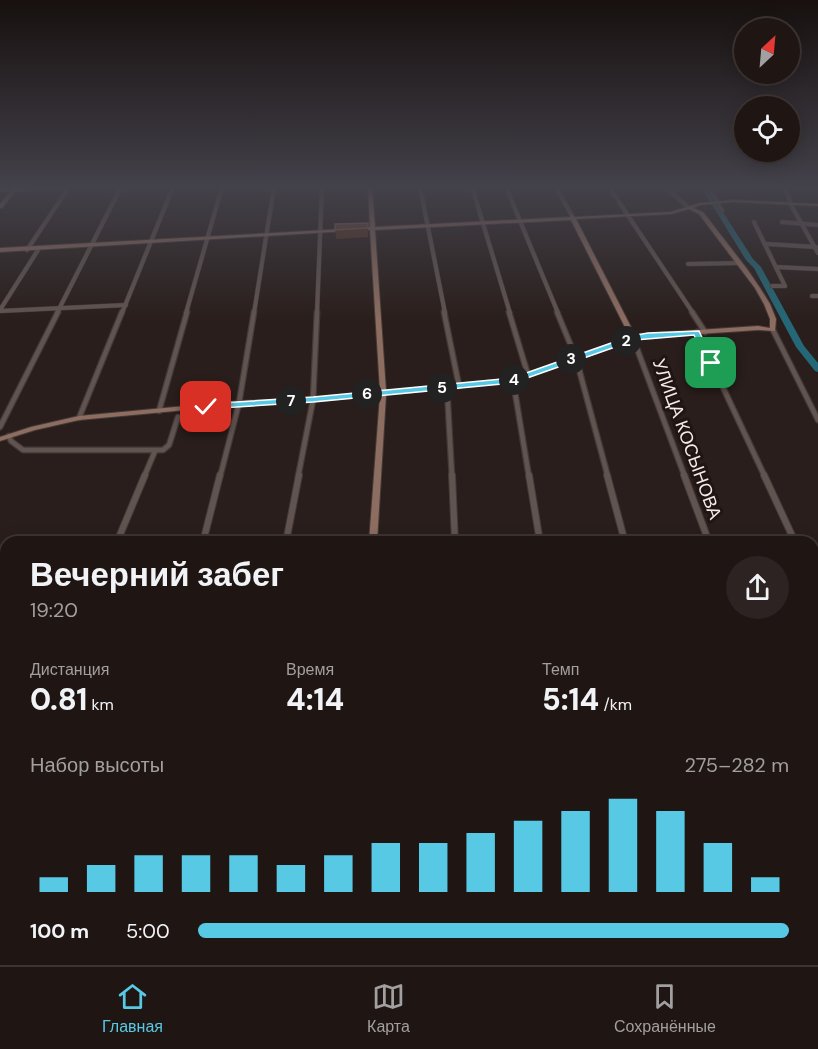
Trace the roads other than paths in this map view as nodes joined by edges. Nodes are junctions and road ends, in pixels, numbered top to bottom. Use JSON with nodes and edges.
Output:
{"nodes":[{"id":1,"x":39,"y":232,"type":"edge"},
{"id":2,"x":98,"y":232,"type":"edge"},
{"id":3,"x":155,"y":232,"type":"edge"},
{"id":4,"x":210,"y":232,"type":"edge"},
{"id":5,"x":321,"y":232,"type":"joint"},
{"id":6,"x":374,"y":232,"type":"edge"},
{"id":7,"x":430,"y":232,"type":"edge"},
{"id":8,"x":487,"y":232,"type":"edge"},
{"id":9,"x":525,"y":232,"type":"edge"},
{"id":10,"x":580,"y":232,"type":"edge"},
{"id":11,"x":639,"y":232,"type":"edge"},
{"id":12,"x":716,"y":232,"type":"edge"},
{"id":13,"x":759,"y":232,"type":"edge"},
{"id":14,"x":807,"y":232,"type":"edge"},
{"id":15,"x":268,"y":235,"type":"junction"},
{"id":16,"x":208,"y":238,"type":"junction"},
{"id":17,"x":151,"y":241,"type":"junction"},
{"id":18,"x":766,"y":244,"type":"junction"},
{"id":19,"x":91,"y":245,"type":"junction"},
{"id":20,"x":816,"y":247,"type":"edge"},
{"id":21,"x":0,"y":250,"type":"edge"},
{"id":22,"x":27,"y":250,"type":"junction"},
{"id":23,"x":38,"y":250,"type":"junction"},
{"id":24,"x":818,"y":253,"type":"edge"},
{"id":25,"x":740,"y":263,"type":"junction"},
{"id":26,"x":688,"y":264,"type":"dead end"},
{"id":27,"x":776,"y":267,"type":"junction"},
{"id":28,"x":818,"y":269,"type":"edge"},
{"id":29,"x":772,"y":286,"type":"dead end"},
{"id":30,"x":812,"y":296,"type":"dead end"},
{"id":31,"x":818,"y":296,"type":"edge"},
{"id":32,"x":126,"y":305,"type":"junction"},
{"id":33,"x":59,"y":308,"type":"junction"},
{"id":34,"x":0,"y":310,"type":"edge"},
{"id":35,"x":773,"y":330,"type":"junction"},
{"id":36,"x":697,"y":332,"type":"junction"},
{"id":37,"x":705,"y":332,"type":"junction"},
{"id":38,"x":633,"y":338,"type":"junction"},
{"id":39,"x":576,"y":358,"type":"junction"},
{"id":40,"x":528,"y":375,"type":"junction"},
{"id":41,"x":513,"y":380,"type":"junction"},
{"id":42,"x":459,"y":386,"type":"junction"},
{"id":43,"x":447,"y":388,"type":"junction"},
{"id":44,"x":383,"y":393,"type":"junction"},
{"id":45,"x":313,"y":400,"type":"junction"},
{"id":46,"x":239,"y":404,"type":"junction"},
{"id":47,"x":159,"y":411,"type":"junction"},
{"id":48,"x":178,"y":417,"type":"dead end"},
{"id":49,"x":79,"y":418,"type":"junction"},
{"id":50,"x":818,"y":420,"type":"edge"},
{"id":51,"x":0,"y":427,"type":"edge"},
{"id":52,"x":9,"y":436,"type":"junction"},
{"id":53,"x":0,"y":439,"type":"edge"},
{"id":54,"x":154,"y":451,"type":"junction"},
{"id":55,"x":119,"y":536,"type":"edge"},
{"id":56,"x":205,"y":536,"type":"edge"},
{"id":57,"x":287,"y":536,"type":"edge"},
{"id":58,"x":373,"y":536,"type":"edge"},
{"id":59,"x":454,"y":536,"type":"edge"},
{"id":60,"x":539,"y":536,"type":"edge"},
{"id":61,"x":622,"y":536,"type":"edge"},
{"id":62,"x":707,"y":536,"type":"edge"},
{"id":63,"x":792,"y":536,"type":"edge"}],
"edges":[{"from":1,"to":22,"type":"street"},
{"from":2,"to":19,"type":"street"},
{"from":3,"to":17,"type":"street"},
{"from":4,"to":16,"type":"street"},
{"from":5,"to":15,"type":"street"},
{"from":5,"to":45,"type":"street"},
{"from":6,"to":44,"type":"street"},
{"from":7,"to":42,"type":"street"},
{"from":8,"to":40,"type":"street"},
{"from":9,"to":39,"type":"street"},
{"from":10,"to":38,"type":"street","name":"УЛИЦА КОСЫНОВА"},
{"from":11,"to":37,"type":"street"},
{"from":12,"to":25,"type":"street"},
{"from":13,"to":18,"type":"street"},
{"from":14,"to":20,"type":"street"},
{"from":15,"to":16,"type":"street"},
{"from":15,"to":46,"type":"street"},
{"from":16,"to":17,"type":"street"},
{"from":16,"to":47,"type":"street"},
{"from":17,"to":19,"type":"street"},
{"from":17,"to":32,"type":"street"},
{"from":18,"to":20,"type":"street"},
{"from":18,"to":27,"type":"street"},
{"from":19,"to":23,"type":"street"},
{"from":19,"to":33,"type":"street"},
{"from":20,"to":24,"type":"street"},
{"from":21,"to":22,"type":"street"},
{"from":22,"to":23,"type":"street"},
{"from":23,"to":34,"type":"street"},
{"from":25,"to":26,"type":"street"},
{"from":25,"to":35,"type":"street"},
{"from":27,"to":28,"type":"street"},
{"from":27,"to":29,"type":"street"},
{"from":30,"to":31,"type":"street"},
{"from":32,"to":33,"type":"street"},
{"from":32,"to":49,"type":"street"},
{"from":33,"to":34,"type":"street"},
{"from":33,"to":51,"type":"street"},
{"from":35,"to":37,"type":"street"},
{"from":35,"to":50,"type":"street"},
{"from":36,"to":37,"type":"street"},
{"from":36,"to":38,"type":"street"},
{"from":36,"to":63,"type":"street"},
{"from":38,"to":39,"type":"street"},
{"from":38,"to":62,"type":"street","name":"УЛИЦА КОСЫНОВА"},
{"from":39,"to":40,"type":"street"},
{"from":39,"to":61,"type":"street"},
{"from":40,"to":41,"type":"street"},
{"from":41,"to":42,"type":"street"},
{"from":41,"to":60,"type":"street"},
{"from":42,"to":43,"type":"street"},
{"from":43,"to":44,"type":"street"},
{"from":43,"to":59,"type":"street"},
{"from":44,"to":45,"type":"street"},
{"from":44,"to":58,"type":"street"},
{"from":45,"to":46,"type":"street"},
{"from":45,"to":57,"type":"street"},
{"from":46,"to":47,"type":"street"},
{"from":46,"to":56,"type":"street"},
{"from":47,"to":49,"type":"street"},
{"from":48,"to":54,"type":"street"},
{"from":49,"to":52,"type":"street"},
{"from":52,"to":53,"type":"street"},
{"from":52,"to":54,"type":"street"},
{"from":54,"to":55,"type":"street"}]}
